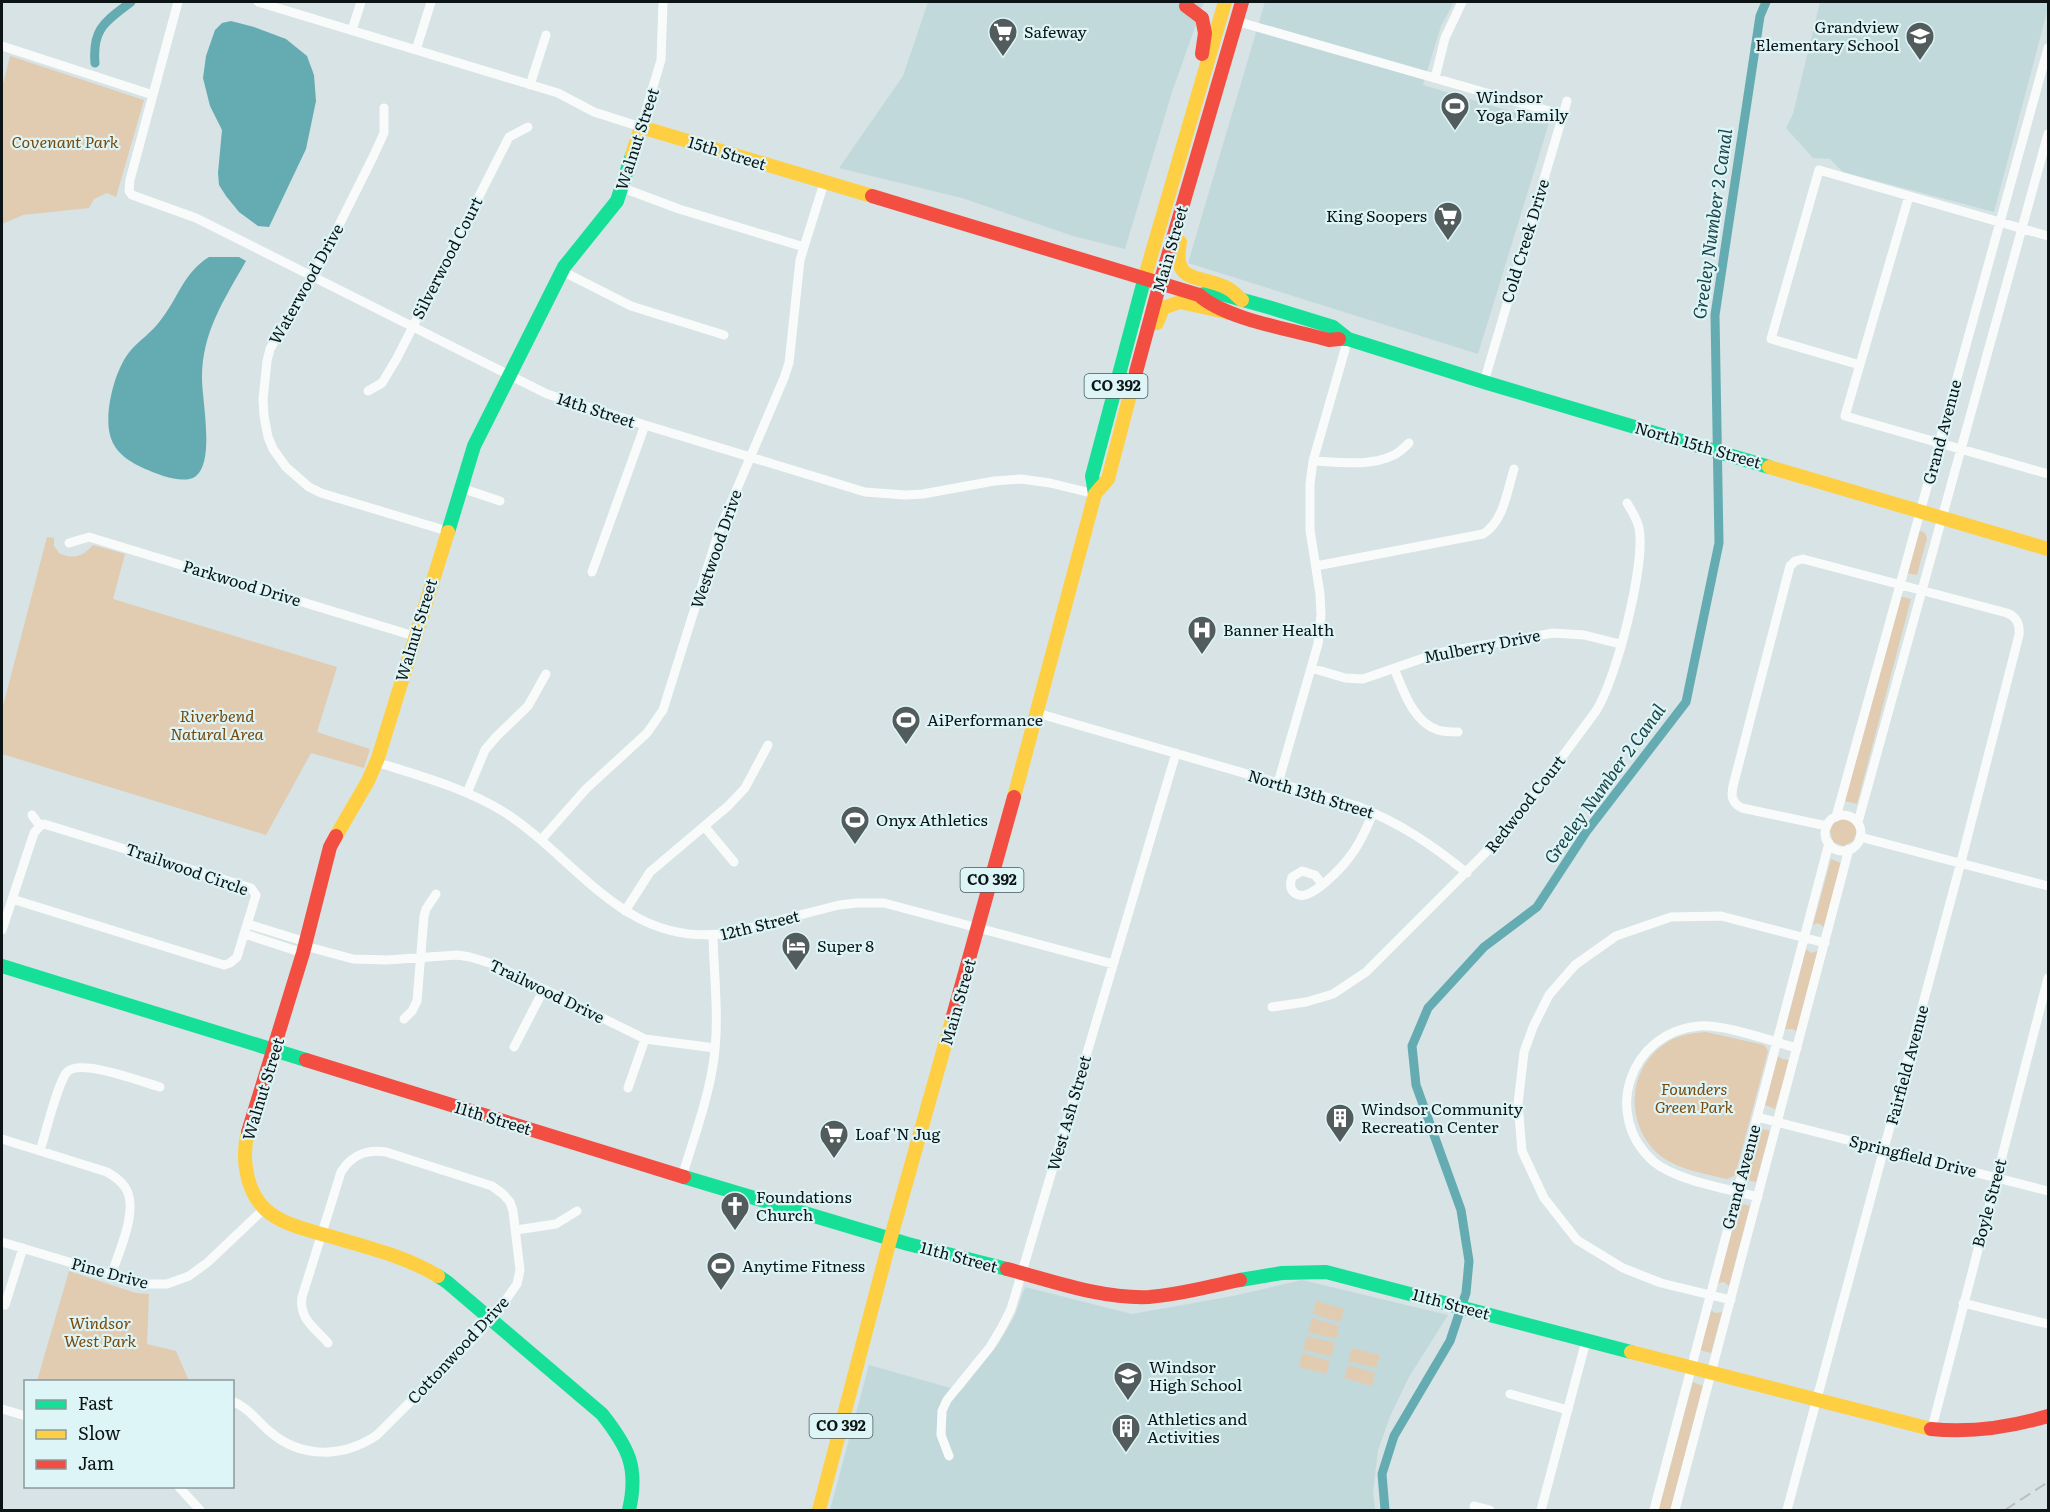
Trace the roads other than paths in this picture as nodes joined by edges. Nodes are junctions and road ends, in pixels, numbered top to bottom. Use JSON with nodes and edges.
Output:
{"nodes":[{"id":1,"x":178,"y":2,"type":"edge"},
{"id":2,"x":258,"y":2,"type":"edge"},
{"id":3,"x":361,"y":2,"type":"edge"},
{"id":4,"x":431,"y":2,"type":"edge"},
{"id":5,"x":663,"y":2,"type":"edge"},
{"id":6,"x":1233,"y":2,"type":"edge"},
{"id":7,"x":1242,"y":2,"type":"edge"},
{"id":8,"x":1462,"y":2,"type":"edge"},
{"id":9,"x":1186,"y":6,"type":"dead end"},
{"id":10,"x":1224,"y":8,"type":"edge"},
{"id":11,"x":1236,"y":21,"type":"junction"},
{"id":12,"x":352,"y":30,"type":"junction"},
{"id":13,"x":546,"y":35,"type":"dead end"},
{"id":14,"x":2,"y":46,"type":"edge"},
{"id":15,"x":2049,"y":48,"type":"edge"},
{"id":16,"x":416,"y":50,"type":"junction"},
{"id":17,"x":1435,"y":78,"type":"junction"},
{"id":18,"x":530,"y":85,"type":"junction"},
{"id":19,"x":153,"y":95,"type":"junction"},
{"id":20,"x":1567,"y":101,"type":"dead end"},
{"id":21,"x":384,"y":108,"type":"dead end"},
{"id":22,"x":1193,"y":113,"type":"junction"},
{"id":23,"x":1563,"y":115,"type":"junction"},
{"id":24,"x":1209,"y":117,"type":"junction"},
{"id":25,"x":528,"y":127,"type":"dead end"},
{"id":26,"x":641,"y":127,"type":"junction"},
{"id":27,"x":2049,"y":134,"type":"edge"},
{"id":28,"x":1190,"y":181,"type":"junction"},
{"id":29,"x":824,"y":183,"type":"junction"},
{"id":30,"x":623,"y":188,"type":"junction"},
{"id":31,"x":1909,"y":196,"type":"junction"},
{"id":32,"x":2000,"y":222,"type":"junction"},
{"id":33,"x":2022,"y":229,"type":"junction"},
{"id":34,"x":2049,"y":236,"type":"edge"},
{"id":35,"x":804,"y":247,"type":"junction"},
{"id":36,"x":562,"y":271,"type":"junction"},
{"id":37,"x":313,"y":277,"type":"junction"},
{"id":38,"x":1145,"y":278,"type":"junction"},
{"id":39,"x":1160,"y":283,"type":"junction"},
{"id":40,"x":1199,"y":295,"type":"junction"},
{"id":41,"x":1242,"y":300,"type":"junction"},
{"id":42,"x":1230,"y":313,"type":"junction"},
{"id":43,"x":1301,"y":316,"type":"joint"},
{"id":44,"x":412,"y":327,"type":"junction"},
{"id":45,"x":1295,"y":330,"type":"joint"},
{"id":46,"x":724,"y":334,"type":"dead end"},
{"id":47,"x":1348,"y":339,"type":"junction"},
{"id":48,"x":1860,"y":365,"type":"junction"},
{"id":49,"x":510,"y":375,"type":"junction"},
{"id":50,"x":1484,"y":382,"type":"junction"},
{"id":51,"x":1132,"y":388,"type":"junction"},
{"id":52,"x":368,"y":391,"type":"dead end"},
{"id":53,"x":645,"y":425,"type":"junction"},
{"id":54,"x":1409,"y":443,"type":"dead end"},
{"id":55,"x":1939,"y":443,"type":"junction"},
{"id":56,"x":1961,"y":450,"type":"junction"},
{"id":57,"x":750,"y":457,"type":"junction"},
{"id":58,"x":1313,"y":461,"type":"junction"},
{"id":59,"x":1514,"y":469,"type":"dead end"},
{"id":60,"x":2049,"y":474,"type":"edge"},
{"id":61,"x":460,"y":488,"type":"junction"},
{"id":62,"x":1095,"y":494,"type":"junction"},
{"id":63,"x":500,"y":501,"type":"dead end"},
{"id":64,"x":1627,"y":504,"type":"dead end"},
{"id":65,"x":1921,"y":511,"type":"junction"},
{"id":66,"x":1942,"y":517,"type":"junction"},
{"id":67,"x":447,"y":531,"type":"junction"},
{"id":68,"x":69,"y":543,"type":"dead end"},
{"id":69,"x":2049,"y":549,"type":"edge"},
{"id":70,"x":1316,"y":566,"type":"junction"},
{"id":71,"x":592,"y":572,"type":"dead end"},
{"id":72,"x":1900,"y":585,"type":"junction"},
{"id":73,"x":1922,"y":591,"type":"junction"},
{"id":74,"x":414,"y":636,"type":"junction"},
{"id":75,"x":1620,"y":644,"type":"junction"},
{"id":76,"x":1311,"y":668,"type":"junction"},
{"id":77,"x":1394,"y":668,"type":"junction"},
{"id":78,"x":546,"y":674,"type":"dead end"},
{"id":79,"x":1037,"y":712,"type":"junction"},
{"id":80,"x":1458,"y":732,"type":"dead end"},
{"id":81,"x":768,"y":745,"type":"dead end"},
{"id":82,"x":1176,"y":753,"type":"junction"},
{"id":83,"x":376,"y":762,"type":"junction"},
{"id":84,"x":1278,"y":783,"type":"junction"},
{"id":85,"x":467,"y":793,"type":"junction"},
{"id":86,"x":1373,"y":813,"type":"junction"},
{"id":87,"x":32,"y":815,"type":"dead end"},
{"id":88,"x":1836,"y":817,"type":"junction"},
{"id":89,"x":1857,"y":822,"type":"junction"},
{"id":90,"x":39,"y":826,"type":"junction"},
{"id":91,"x":704,"y":826,"type":"junction"},
{"id":92,"x":1827,"y":826,"type":"junction"},
{"id":93,"x":1860,"y":837,"type":"junction"},
{"id":94,"x":541,"y":840,"type":"junction"},
{"id":95,"x":1829,"y":843,"type":"junction"},
{"id":96,"x":1850,"y":849,"type":"junction"},
{"id":97,"x":734,"y":862,"type":"dead end"},
{"id":98,"x":1961,"y":862,"type":"junction"},
{"id":99,"x":1467,"y":873,"type":"junction"},
{"id":100,"x":1322,"y":884,"type":"dead end"},
{"id":101,"x":2049,"y":886,"type":"edge"},
{"id":102,"x":436,"y":894,"type":"dead end"},
{"id":103,"x":12,"y":899,"type":"junction"},
{"id":104,"x":625,"y":911,"type":"junction"},
{"id":105,"x":248,"y":924,"type":"junction"},
{"id":106,"x":979,"y":927,"type":"junction"},
{"id":107,"x":2,"y":930,"type":"edge"},
{"id":108,"x":244,"y":934,"type":"junction"},
{"id":109,"x":712,"y":936,"type":"junction"},
{"id":110,"x":1804,"y":937,"type":"junction"},
{"id":111,"x":1825,"y":943,"type":"junction"},
{"id":112,"x":305,"y":947,"type":"junction"},
{"id":113,"x":421,"y":957,"type":"junction"},
{"id":114,"x":1113,"y":964,"type":"junction"},
{"id":115,"x":2,"y":966,"type":"edge"},
{"id":116,"x":2049,"y":978,"type":"edge"},
{"id":117,"x":544,"y":989,"type":"junction"},
{"id":118,"x":1272,"y":1007,"type":"dead end"},
{"id":119,"x":404,"y":1019,"type":"dead end"},
{"id":120,"x":645,"y":1039,"type":"junction"},
{"id":121,"x":1776,"y":1042,"type":"junction"},
{"id":122,"x":514,"y":1047,"type":"dead end"},
{"id":123,"x":715,"y":1048,"type":"junction"},
{"id":124,"x":1797,"y":1048,"type":"junction"},
{"id":125,"x":274,"y":1050,"type":"junction"},
{"id":126,"x":68,"y":1058,"type":"dead end"},
{"id":127,"x":73,"y":1068,"type":"junction"},
{"id":128,"x":160,"y":1087,"type":"dead end"},
{"id":129,"x":628,"y":1088,"type":"dead end"},
{"id":130,"x":1757,"y":1117,"type":"junction"},
{"id":131,"x":1778,"y":1122,"type":"junction"},
{"id":132,"x":2,"y":1139,"type":"edge"},
{"id":133,"x":1884,"y":1149,"type":"junction"},
{"id":134,"x":40,"y":1151,"type":"junction"},
{"id":135,"x":682,"y":1177,"type":"junction"},
{"id":136,"x":1996,"y":1178,"type":"junction"},
{"id":137,"x":1737,"y":1191,"type":"junction"},
{"id":138,"x":2049,"y":1191,"type":"edge"},
{"id":139,"x":1758,"y":1197,"type":"junction"},
{"id":140,"x":265,"y":1208,"type":"junction"},
{"id":141,"x":577,"y":1211,"type":"dead end"},
{"id":142,"x":516,"y":1230,"type":"junction"},
{"id":143,"x":321,"y":1234,"type":"junction"},
{"id":144,"x":891,"y":1239,"type":"junction"},
{"id":145,"x":2,"y":1242,"type":"edge"},
{"id":146,"x":23,"y":1248,"type":"junction"},
{"id":147,"x":1022,"y":1273,"type":"junction"},
{"id":148,"x":111,"y":1275,"type":"junction"},
{"id":149,"x":1710,"y":1295,"type":"junction"},
{"id":150,"x":1731,"y":1300,"type":"junction"},
{"id":151,"x":1963,"y":1303,"type":"junction"},
{"id":152,"x":5,"y":1305,"type":"dead end"},
{"id":153,"x":490,"y":1319,"type":"junction"},
{"id":154,"x":2049,"y":1324,"type":"edge"},
{"id":155,"x":1586,"y":1341,"type":"junction"},
{"id":156,"x":328,"y":1343,"type":"dead end"},
{"id":157,"x":1691,"y":1368,"type":"junction"},
{"id":158,"x":1712,"y":1373,"type":"junction"},
{"id":159,"x":1510,"y":1394,"type":"dead end"},
{"id":160,"x":1815,"y":1400,"type":"junction"},
{"id":161,"x":234,"y":1402,"type":"edge"},
{"id":162,"x":2,"y":1409,"type":"edge"},
{"id":163,"x":1568,"y":1410,"type":"junction"},
{"id":164,"x":24,"y":1415,"type":"edge"},
{"id":165,"x":2049,"y":1416,"type":"edge"},
{"id":166,"x":1932,"y":1428,"type":"junction"},
{"id":167,"x":950,"y":1456,"type":"dead end"},
{"id":168,"x":180,"y":1488,"type":"edge"},
{"id":169,"x":1474,"y":1506,"type":"dead end"},
{"id":170,"x":200,"y":1510,"type":"edge"},
{"id":171,"x":629,"y":1510,"type":"edge"},
{"id":172,"x":819,"y":1510,"type":"edge"},
{"id":173,"x":1490,"y":1510,"type":"edge"},
{"id":174,"x":1541,"y":1510,"type":"edge"},
{"id":175,"x":1654,"y":1510,"type":"edge"},
{"id":176,"x":1675,"y":1510,"type":"edge"},
{"id":177,"x":1787,"y":1510,"type":"edge"}],
"edges":[{"from":1,"to":19,"type":"street"},
{"from":2,"to":12,"type":"street","name":"15th Street"},
{"from":3,"to":12,"type":"street"},
{"from":4,"to":16,"type":"street"},
{"from":5,"to":26,"type":"street","name":"Walnut Street"},
{"from":6,"to":11,"type":"street"},
{"from":7,"to":11,"type":"street","name":"Main Street","number":"CO 392"},
{"from":8,"to":17,"type":"street"},
{"from":9,"to":22,"type":"street"},
{"from":10,"to":22,"type":"street","name":"Main Street","number":"CO 392"},
{"from":10,"to":24,"type":"street"},
{"from":11,"to":17,"type":"street"},
{"from":11,"to":24,"type":"street","name":"Main Street","number":"CO 392"},
{"from":12,"to":16,"type":"street","name":"15th Street"},
{"from":13,"to":18,"type":"street"},
{"from":14,"to":19,"type":"street"},
{"from":15,"to":32,"type":"street","name":"Grand Avenue"},
{"from":16,"to":18,"type":"street","name":"15th Street"},
{"from":17,"to":23,"type":"street"},
{"from":18,"to":26,"type":"street","name":"15th Street"},
{"from":19,"to":37,"type":"street","name":"14th Street"},
{"from":20,"to":23,"type":"street","name":"Cold Creek Drive"},
{"from":21,"to":37,"type":"street","name":"Waterwood Drive"},
{"from":22,"to":38,"type":"street","name":"Main Street","number":"CO 392"},
{"from":23,"to":50,"type":"street","name":"Cold Creek Drive"},
{"from":24,"to":28,"type":"street","name":"Main Street","number":"CO 392"},
{"from":25,"to":44,"type":"street","name":"Silverwood Court"},
{"from":26,"to":29,"type":"street","name":"15th Street"},
{"from":26,"to":30,"type":"street","name":"Walnut Street"},
{"from":27,"to":33,"type":"street","name":"Grand Avenue"},
{"from":28,"to":39,"type":"street","name":"Main Street","number":"CO 392"},
{"from":28,"to":41,"type":"street"},
{"from":29,"to":35,"type":"street","name":"Westwood Drive"},
{"from":29,"to":38,"type":"street","name":"15th Street"},
{"from":30,"to":35,"type":"street"},
{"from":30,"to":36,"type":"street","name":"Walnut Street"},
{"from":31,"to":32,"type":"street"},
{"from":31,"to":48,"type":"street"},
{"from":31,"to":48,"type":"street"},
{"from":32,"to":33,"type":"street"},
{"from":32,"to":55,"type":"street","name":"Grand Avenue"},
{"from":33,"to":34,"type":"street"},
{"from":33,"to":56,"type":"street","name":"Grand Avenue"},
{"from":35,"to":57,"type":"street","name":"Westwood Drive"},
{"from":36,"to":46,"type":"street"},
{"from":36,"to":49,"type":"street","name":"Walnut Street"},
{"from":37,"to":44,"type":"street","name":"14th Street"},
{"from":37,"to":67,"type":"street","name":"Waterwood Drive"},
{"from":38,"to":39,"type":"street","name":"15th Street"},
{"from":38,"to":62,"type":"street","name":"Main Street","number":"CO 392"},
{"from":39,"to":40,"type":"street","name":"15th Street"},
{"from":39,"to":51,"type":"street","name":"Main Street","number":"CO 392"},
{"from":40,"to":41,"type":"street","name":"15th Street"},
{"from":40,"to":42,"type":"street","name":"15th Street"},
{"from":41,"to":43,"type":"street","name":"15th Street"},
{"from":42,"to":45,"type":"street","name":"15th Street"},
{"from":42,"to":51,"type":"street"},
{"from":43,"to":47,"type":"street","name":"North 15th Street"},
{"from":44,"to":49,"type":"street","name":"14th Street"},
{"from":44,"to":52,"type":"street","name":"Silverwood Court"},
{"from":45,"to":47,"type":"street","name":"North 15th Street"},
{"from":47,"to":50,"type":"street","name":"North 15th Street"},
{"from":47,"to":58,"type":"street"},
{"from":48,"to":55,"type":"street"},
{"from":49,"to":53,"type":"street","name":"14th Street"},
{"from":49,"to":61,"type":"street","name":"Walnut Street"},
{"from":50,"to":65,"type":"street","name":"North 15th Street"},
{"from":51,"to":62,"type":"street","name":"Main Street","number":"CO 392"},
{"from":53,"to":57,"type":"street","name":"14th Street"},
{"from":53,"to":71,"type":"street"},
{"from":54,"to":58,"type":"street"},
{"from":55,"to":56,"type":"street"},
{"from":55,"to":65,"type":"street","name":"Grand Avenue"},
{"from":56,"to":60,"type":"street"},
{"from":56,"to":66,"type":"street","name":"Grand Avenue"},
{"from":57,"to":62,"type":"street","name":"14th Street"},
{"from":57,"to":94,"type":"street","name":"Westwood Drive"},
{"from":58,"to":70,"type":"street"},
{"from":59,"to":70,"type":"street"},
{"from":61,"to":63,"type":"street"},
{"from":61,"to":67,"type":"street","name":"Walnut Street"},
{"from":62,"to":79,"type":"street","name":"Main Street","number":"CO 392"},
{"from":64,"to":75,"type":"street","name":"Redwood Court"},
{"from":65,"to":66,"type":"street","name":"North 15th Street"},
{"from":65,"to":72,"type":"street","name":"Grand Avenue"},
{"from":66,"to":69,"type":"street","name":"North 15th Street"},
{"from":66,"to":73,"type":"street","name":"Grand Avenue"},
{"from":67,"to":74,"type":"street","name":"Walnut Street"},
{"from":68,"to":74,"type":"street","name":"Parkwood Drive"},
{"from":70,"to":76,"type":"street"},
{"from":72,"to":73,"type":"street"},
{"from":72,"to":88,"type":"street","name":"Grand Avenue"},
{"from":72,"to":92,"type":"street"},
{"from":73,"to":89,"type":"street","name":"Grand Avenue"},
{"from":73,"to":98,"type":"street","name":"Fairfield Avenue"},
{"from":74,"to":83,"type":"street","name":"Walnut Street"},
{"from":75,"to":77,"type":"street","name":"Mulberry Drive"},
{"from":75,"to":99,"type":"street","name":"Redwood Court"},
{"from":76,"to":77,"type":"street","name":"Mulberry Drive"},
{"from":76,"to":84,"type":"street"},
{"from":77,"to":80,"type":"street"},
{"from":78,"to":85,"type":"street"},
{"from":79,"to":82,"type":"street","name":"North 13th Street"},
{"from":79,"to":106,"type":"street","name":"Main Street","number":"CO 392"},
{"from":81,"to":91,"type":"street"},
{"from":82,"to":84,"type":"street","name":"North 13th Street"},
{"from":82,"to":114,"type":"street","name":"West Ash Street"},
{"from":83,"to":85,"type":"street","name":"12th Street"},
{"from":83,"to":112,"type":"street","name":"Walnut Street"},
{"from":84,"to":86,"type":"street","name":"North 13th Street"},
{"from":85,"to":94,"type":"street","name":"12th Street"},
{"from":86,"to":99,"type":"street","name":"North 13th Street"},
{"from":86,"to":100,"type":"street"},
{"from":87,"to":90,"type":"street"},
{"from":88,"to":89,"type":"street"},
{"from":88,"to":92,"type":"street"},
{"from":89,"to":93,"type":"street"},
{"from":90,"to":103,"type":"street"},
{"from":90,"to":105,"type":"street","name":"Trailwood Circle"},
{"from":91,"to":97,"type":"street"},
{"from":91,"to":104,"type":"street"},
{"from":92,"to":95,"type":"street"},
{"from":93,"to":96,"type":"street"},
{"from":93,"to":98,"type":"street"},
{"from":94,"to":104,"type":"street","name":"12th Street"},
{"from":95,"to":96,"type":"street"},
{"from":95,"to":110,"type":"street","name":"Grand Avenue"},
{"from":96,"to":111,"type":"street","name":"Grand Avenue"},
{"from":98,"to":101,"type":"street"},
{"from":98,"to":133,"type":"street","name":"Fairfield Avenue"},
{"from":99,"to":118,"type":"street","name":"Redwood Court"},
{"from":102,"to":113,"type":"street"},
{"from":103,"to":107,"type":"street"},
{"from":103,"to":108,"type":"street","name":"Trailwood Circle"},
{"from":104,"to":109,"type":"street","name":"12th Street"},
{"from":105,"to":108,"type":"street","name":"Trailwood Circle"},
{"from":105,"to":112,"type":"street"},
{"from":106,"to":109,"type":"street","name":"12th Street"},
{"from":106,"to":114,"type":"street","name":"12th Street"},
{"from":106,"to":144,"type":"street","name":"Main Street","number":"CO 392"},
{"from":108,"to":112,"type":"street"},
{"from":109,"to":123,"type":"street"},
{"from":110,"to":111,"type":"street"},
{"from":110,"to":121,"type":"street","name":"Grand Avenue"},
{"from":110,"to":149,"type":"street"},
{"from":111,"to":124,"type":"street","name":"Grand Avenue"},
{"from":112,"to":113,"type":"street","name":"Trailwood Drive"},
{"from":112,"to":125,"type":"street","name":"Walnut Street"},
{"from":113,"to":117,"type":"street","name":"Trailwood Drive"},
{"from":113,"to":119,"type":"street"},
{"from":114,"to":147,"type":"street","name":"West Ash Street"},
{"from":115,"to":125,"type":"street","name":"11th Street"},
{"from":116,"to":136,"type":"street","name":"Boyle Street"},
{"from":117,"to":120,"type":"street","name":"Trailwood Drive"},
{"from":117,"to":122,"type":"street"},
{"from":120,"to":123,"type":"street","name":"Trailwood Drive"},
{"from":120,"to":129,"type":"street"},
{"from":121,"to":124,"type":"street"},
{"from":121,"to":130,"type":"street","name":"Grand Avenue"},
{"from":121,"to":137,"type":"street"},
{"from":123,"to":135,"type":"street"},
{"from":124,"to":131,"type":"street","name":"Grand Avenue"},
{"from":125,"to":135,"type":"street","name":"11th Street"},
{"from":125,"to":140,"type":"street","name":"Walnut Street"},
{"from":126,"to":127,"type":"street"},
{"from":127,"to":128,"type":"street"},
{"from":127,"to":134,"type":"street"},
{"from":130,"to":131,"type":"street","name":"Springfield Drive"},
{"from":130,"to":137,"type":"street","name":"Grand Avenue"},
{"from":131,"to":133,"type":"street","name":"Springfield Drive"},
{"from":131,"to":139,"type":"street","name":"Grand Avenue"},
{"from":132,"to":134,"type":"street"},
{"from":133,"to":136,"type":"street","name":"Springfield Drive"},
{"from":133,"to":160,"type":"street","name":"Fairfield Avenue"},
{"from":134,"to":148,"type":"street"},
{"from":135,"to":144,"type":"street","name":"11th Street"},
{"from":136,"to":138,"type":"street","name":"Springfield Drive"},
{"from":136,"to":151,"type":"street","name":"Boyle Street"},
{"from":137,"to":139,"type":"street"},
{"from":137,"to":149,"type":"street","name":"Grand Avenue"},
{"from":139,"to":150,"type":"street","name":"Grand Avenue"},
{"from":140,"to":143,"type":"street","name":"Walnut Street"},
{"from":140,"to":148,"type":"street","name":"Pine Drive"},
{"from":141,"to":142,"type":"street"},
{"from":142,"to":143,"type":"street","name":"Cottonwood Drive"},
{"from":142,"to":153,"type":"street","name":"Cottonwood Drive"},
{"from":143,"to":153,"type":"street","name":"Walnut Street"},
{"from":143,"to":156,"type":"street","name":"Cottonwood Drive"},
{"from":144,"to":147,"type":"street","name":"11th Street"},
{"from":144,"to":172,"type":"street","name":"Main Street","number":"CO 392"},
{"from":145,"to":146,"type":"street","name":"Pine Drive"},
{"from":146,"to":148,"type":"street","name":"Pine Drive"},
{"from":146,"to":152,"type":"street"},
{"from":147,"to":155,"type":"street","name":"11th Street"},
{"from":147,"to":167,"type":"street","name":"West Ash Street"},
{"from":149,"to":150,"type":"street"},
{"from":149,"to":157,"type":"street","name":"Grand Avenue"},
{"from":150,"to":158,"type":"street","name":"Grand Avenue"},
{"from":151,"to":154,"type":"street"},
{"from":151,"to":166,"type":"street","name":"Boyle Street"},
{"from":153,"to":161,"type":"street","name":"Cottonwood Drive"},
{"from":153,"to":171,"type":"street","name":"Walnut Street"},
{"from":155,"to":157,"type":"street","name":"11th Street"},
{"from":155,"to":163,"type":"street"},
{"from":157,"to":158,"type":"street","name":"11th Street"},
{"from":157,"to":175,"type":"street","name":"Grand Avenue"},
{"from":158,"to":160,"type":"street","name":"11th Street"},
{"from":158,"to":176,"type":"street","name":"Grand Avenue"},
{"from":159,"to":163,"type":"street"},
{"from":160,"to":166,"type":"street","name":"11th Street"},
{"from":160,"to":177,"type":"street","name":"Fairfield Avenue"},
{"from":162,"to":164,"type":"street"},
{"from":163,"to":174,"type":"street"},
{"from":165,"to":166,"type":"street","name":"11th Street"},
{"from":168,"to":170,"type":"street"},
{"from":169,"to":173,"type":"street"}]}
